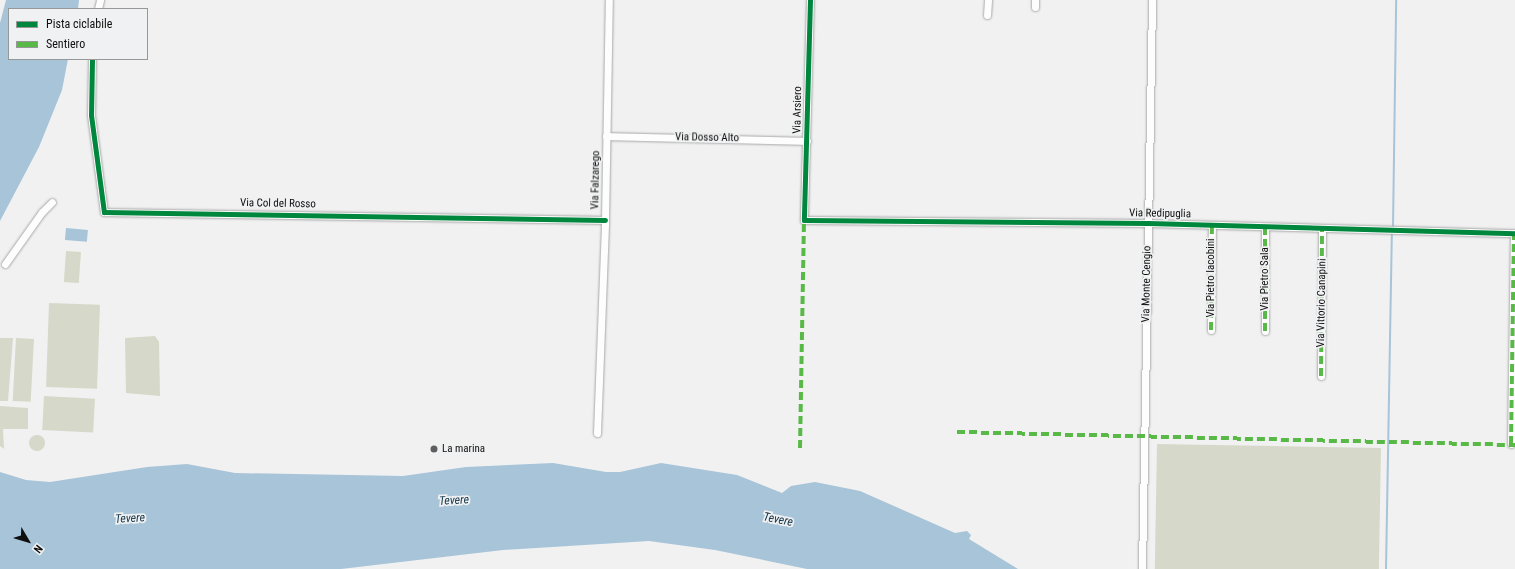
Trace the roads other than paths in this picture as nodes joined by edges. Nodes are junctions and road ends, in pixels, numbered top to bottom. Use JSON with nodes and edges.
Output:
{"nodes":[{"id":1,"x":609,"y":0,"type":"edge"},
{"id":2,"x":810,"y":0,"type":"edge"},
{"id":3,"x":988,"y":0,"type":"edge"},
{"id":4,"x":1152,"y":0,"type":"edge"},
{"id":5,"x":987,"y":15,"type":"dead end"},
{"id":6,"x":92,"y":60,"type":"edge"},
{"id":7,"x":606,"y":136,"type":"junction"},
{"id":8,"x":807,"y":141,"type":"junction"},
{"id":9,"x":52,"y":202,"type":"dead end"},
{"id":10,"x":605,"y":220,"type":"junction"},
{"id":11,"x":804,"y":220,"type":"joint"},
{"id":12,"x":1148,"y":223,"type":"junction"},
{"id":13,"x":1212,"y":225,"type":"junction"},
{"id":14,"x":1265,"y":227,"type":"junction"},
{"id":15,"x":1322,"y":229,"type":"junction"},
{"id":16,"x":1514,"y":233,"type":"edge"},
{"id":17,"x":5,"y":264,"type":"dead end"},
{"id":18,"x":1211,"y":330,"type":"dead end"},
{"id":19,"x":1265,"y":331,"type":"dead end"},
{"id":20,"x":1321,"y":376,"type":"dead end"},
{"id":21,"x":597,"y":433,"type":"dead end"},
{"id":22,"x":1511,"y":444,"type":"dead end"},
{"id":23,"x":1142,"y":569,"type":"edge"}],
"edges":[{"from":1,"to":7,"type":"street","name":"Via Falzarego"},
{"from":2,"to":8,"type":"street","name":"Via Arsiero"},
{"from":3,"to":5,"type":"street"},
{"from":4,"to":12,"type":"street","name":"Via Monte Cengio"},
{"from":6,"to":10,"type":"street","name":"Via Col del Rosso"},
{"from":7,"to":8,"type":"street","name":"Via Dosso Alto"},
{"from":7,"to":10,"type":"street","name":"Via Falzarego"},
{"from":8,"to":11,"type":"street","name":"Via Arsiero"},
{"from":9,"to":17,"type":"street"},
{"from":10,"to":21,"type":"street","name":"Via Falzarego"},
{"from":11,"to":12,"type":"street","name":"Via Redipuglia"},
{"from":12,"to":13,"type":"street","name":"Via Redipuglia"},
{"from":12,"to":23,"type":"street","name":"Via Monte Cengio"},
{"from":13,"to":14,"type":"street","name":"Via Redipuglia"},
{"from":13,"to":18,"type":"street","name":"Via Pietro Iacobini"},
{"from":14,"to":15,"type":"street","name":"Via Redipuglia"},
{"from":14,"to":19,"type":"street","name":"Via Pietro Sala"},
{"from":15,"to":16,"type":"street","name":"Via Redipuglia"},
{"from":15,"to":20,"type":"street","name":"Via Vittorio Canapini"},
{"from":16,"to":22,"type":"street"}]}
